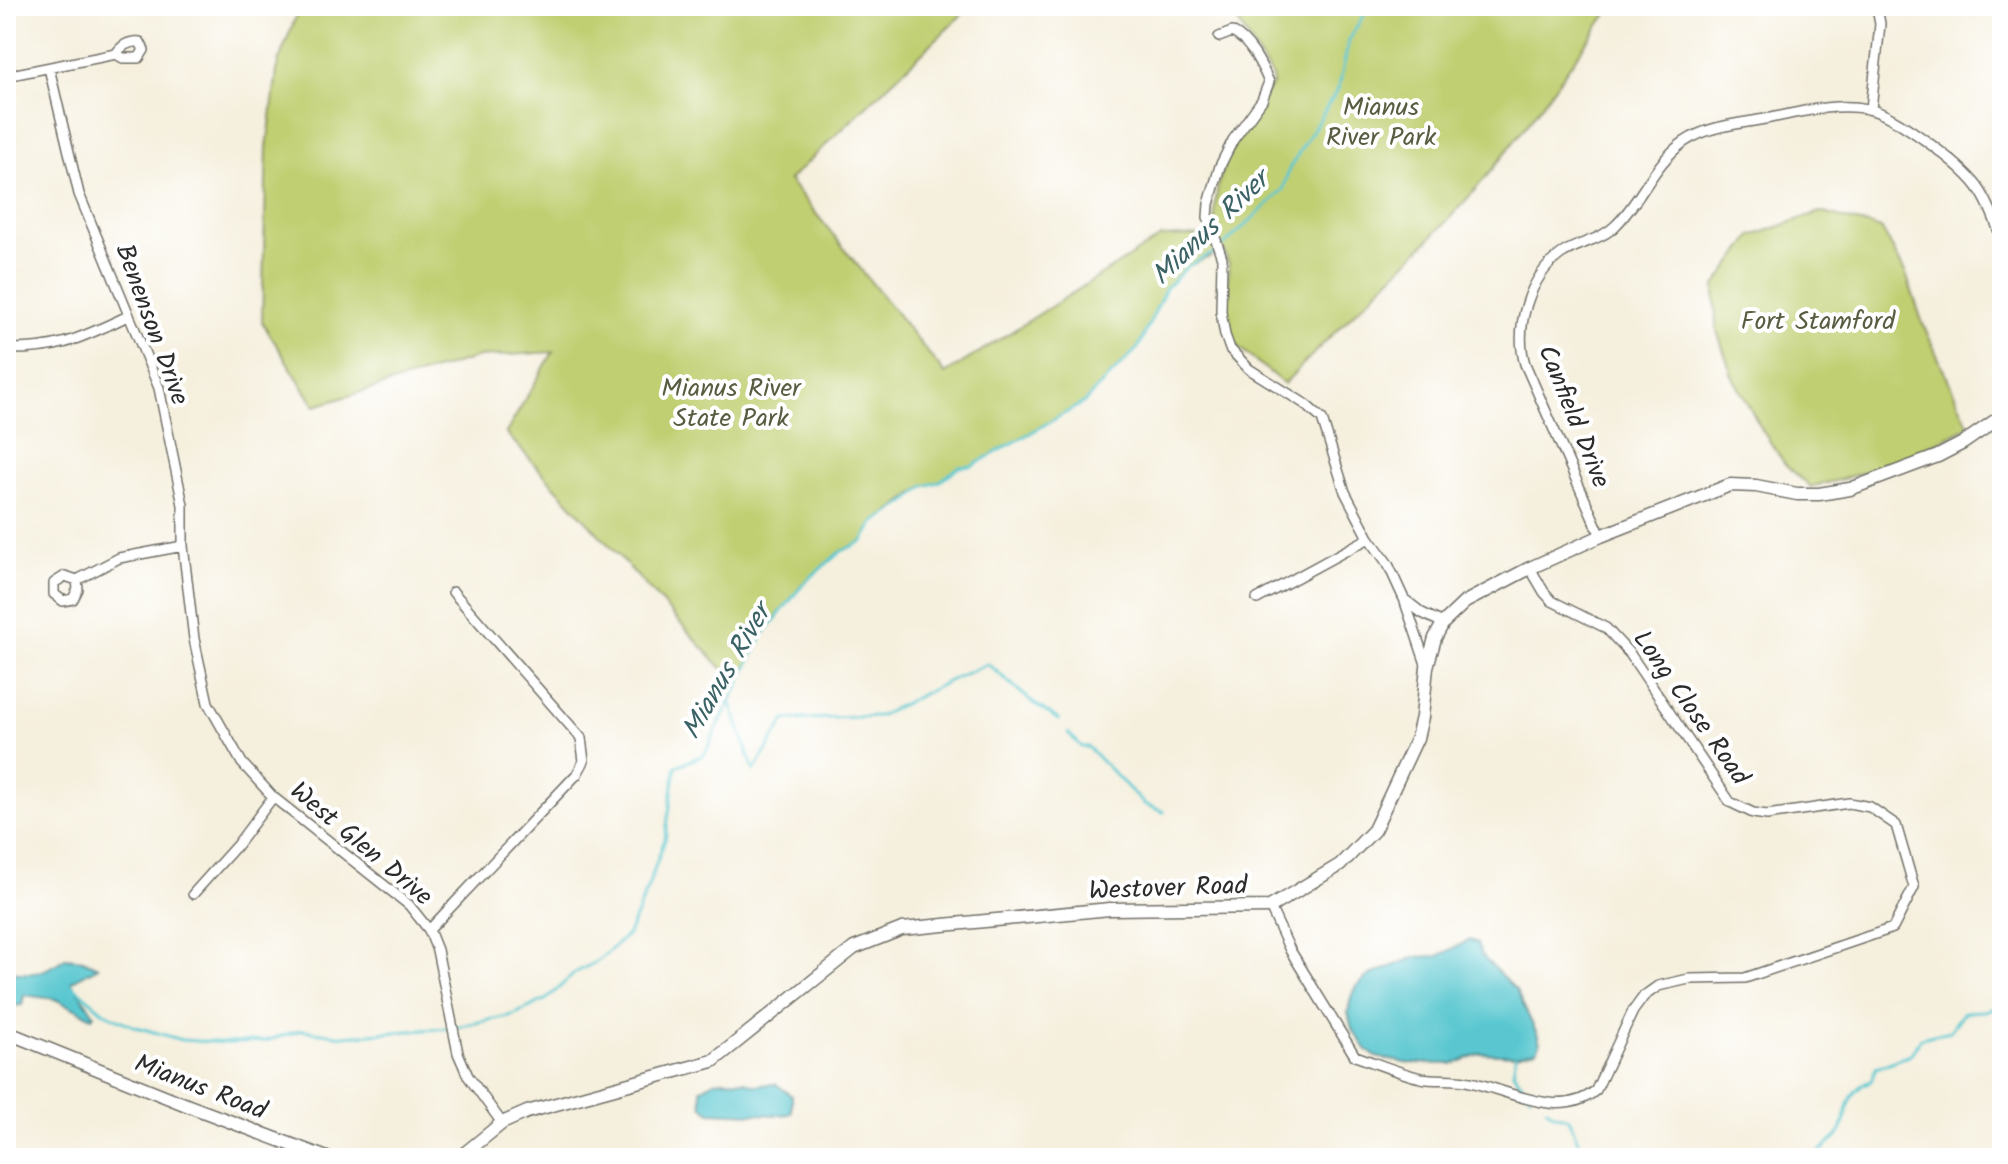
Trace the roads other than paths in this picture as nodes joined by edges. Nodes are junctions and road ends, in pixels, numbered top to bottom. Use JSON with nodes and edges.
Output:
{"nodes":[{"id":1,"x":1877,"y":6,"type":"edge"},
{"id":2,"x":1219,"y":37,"type":"dead end"},
{"id":3,"x":116,"y":54,"type":"dead end"},
{"id":4,"x":49,"y":68,"type":"junction"},
{"id":5,"x":6,"y":76,"type":"edge"},
{"id":6,"x":1871,"y":109,"type":"junction"},
{"id":7,"x":2002,"y":241,"type":"edge"},
{"id":8,"x":128,"y":316,"type":"junction"},
{"id":9,"x":6,"y":349,"type":"edge"},
{"id":10,"x":2002,"y":416,"type":"edge"},
{"id":11,"x":1601,"y":536,"type":"junction"},
{"id":12,"x":1369,"y":538,"type":"junction"},
{"id":13,"x":183,"y":546,"type":"junction"},
{"id":14,"x":1530,"y":568,"type":"junction"},
{"id":15,"x":77,"y":580,"type":"dead end"},
{"id":16,"x":453,"y":592,"type":"dead end"},
{"id":17,"x":1257,"y":599,"type":"dead end"},
{"id":18,"x":1404,"y":599,"type":"junction"},
{"id":19,"x":1443,"y":623,"type":"junction"},
{"id":20,"x":1427,"y":667,"type":"junction"},
{"id":21,"x":226,"y":738,"type":"joint"},
{"id":22,"x":273,"y":797,"type":"junction"},
{"id":23,"x":193,"y":894,"type":"dead end"},
{"id":24,"x":1270,"y":907,"type":"junction"},
{"id":25,"x":429,"y":930,"type":"junction"},
{"id":26,"x":6,"y":1032,"type":"edge"},
{"id":27,"x":502,"y":1123,"type":"junction"},
{"id":28,"x":327,"y":1158,"type":"edge"},
{"id":29,"x":459,"y":1158,"type":"edge"}],
"edges":[{"from":1,"to":6,"type":"street"},
{"from":2,"to":12,"type":"street"},
{"from":3,"to":4,"type":"street"},
{"from":4,"to":5,"type":"street"},
{"from":4,"to":8,"type":"street","name":"Benenson Drive"},
{"from":6,"to":7,"type":"street","name":"Canfield Drive"},
{"from":6,"to":11,"type":"street","name":"Canfield Drive"},
{"from":8,"to":9,"type":"street"},
{"from":8,"to":13,"type":"street","name":"Benenson Drive"},
{"from":10,"to":11,"type":"street","name":"Westover Road"},
{"from":11,"to":14,"type":"street","name":"Westover Road"},
{"from":12,"to":17,"type":"street"},
{"from":12,"to":18,"type":"street"},
{"from":13,"to":15,"type":"street"},
{"from":13,"to":21,"type":"street","name":"Benenson Drive"},
{"from":14,"to":19,"type":"street","name":"Westover Road"},
{"from":14,"to":24,"type":"street","name":"Long Close Road"},
{"from":16,"to":25,"type":"street"},
{"from":18,"to":19,"type":"street"},
{"from":18,"to":20,"type":"street"},
{"from":19,"to":20,"type":"street","name":"Westover Road"},
{"from":20,"to":24,"type":"street","name":"Westover Road"},
{"from":21,"to":22,"type":"street","name":"West Glen Drive"},
{"from":22,"to":23,"type":"street"},
{"from":22,"to":25,"type":"street","name":"West Glen Drive"},
{"from":24,"to":27,"type":"street","name":"Westover Road"},
{"from":25,"to":27,"type":"street","name":"West Glen Drive"},
{"from":26,"to":28,"type":"street","name":"Mianus Road"},
{"from":27,"to":29,"type":"street","name":"Westover Road"}]}
